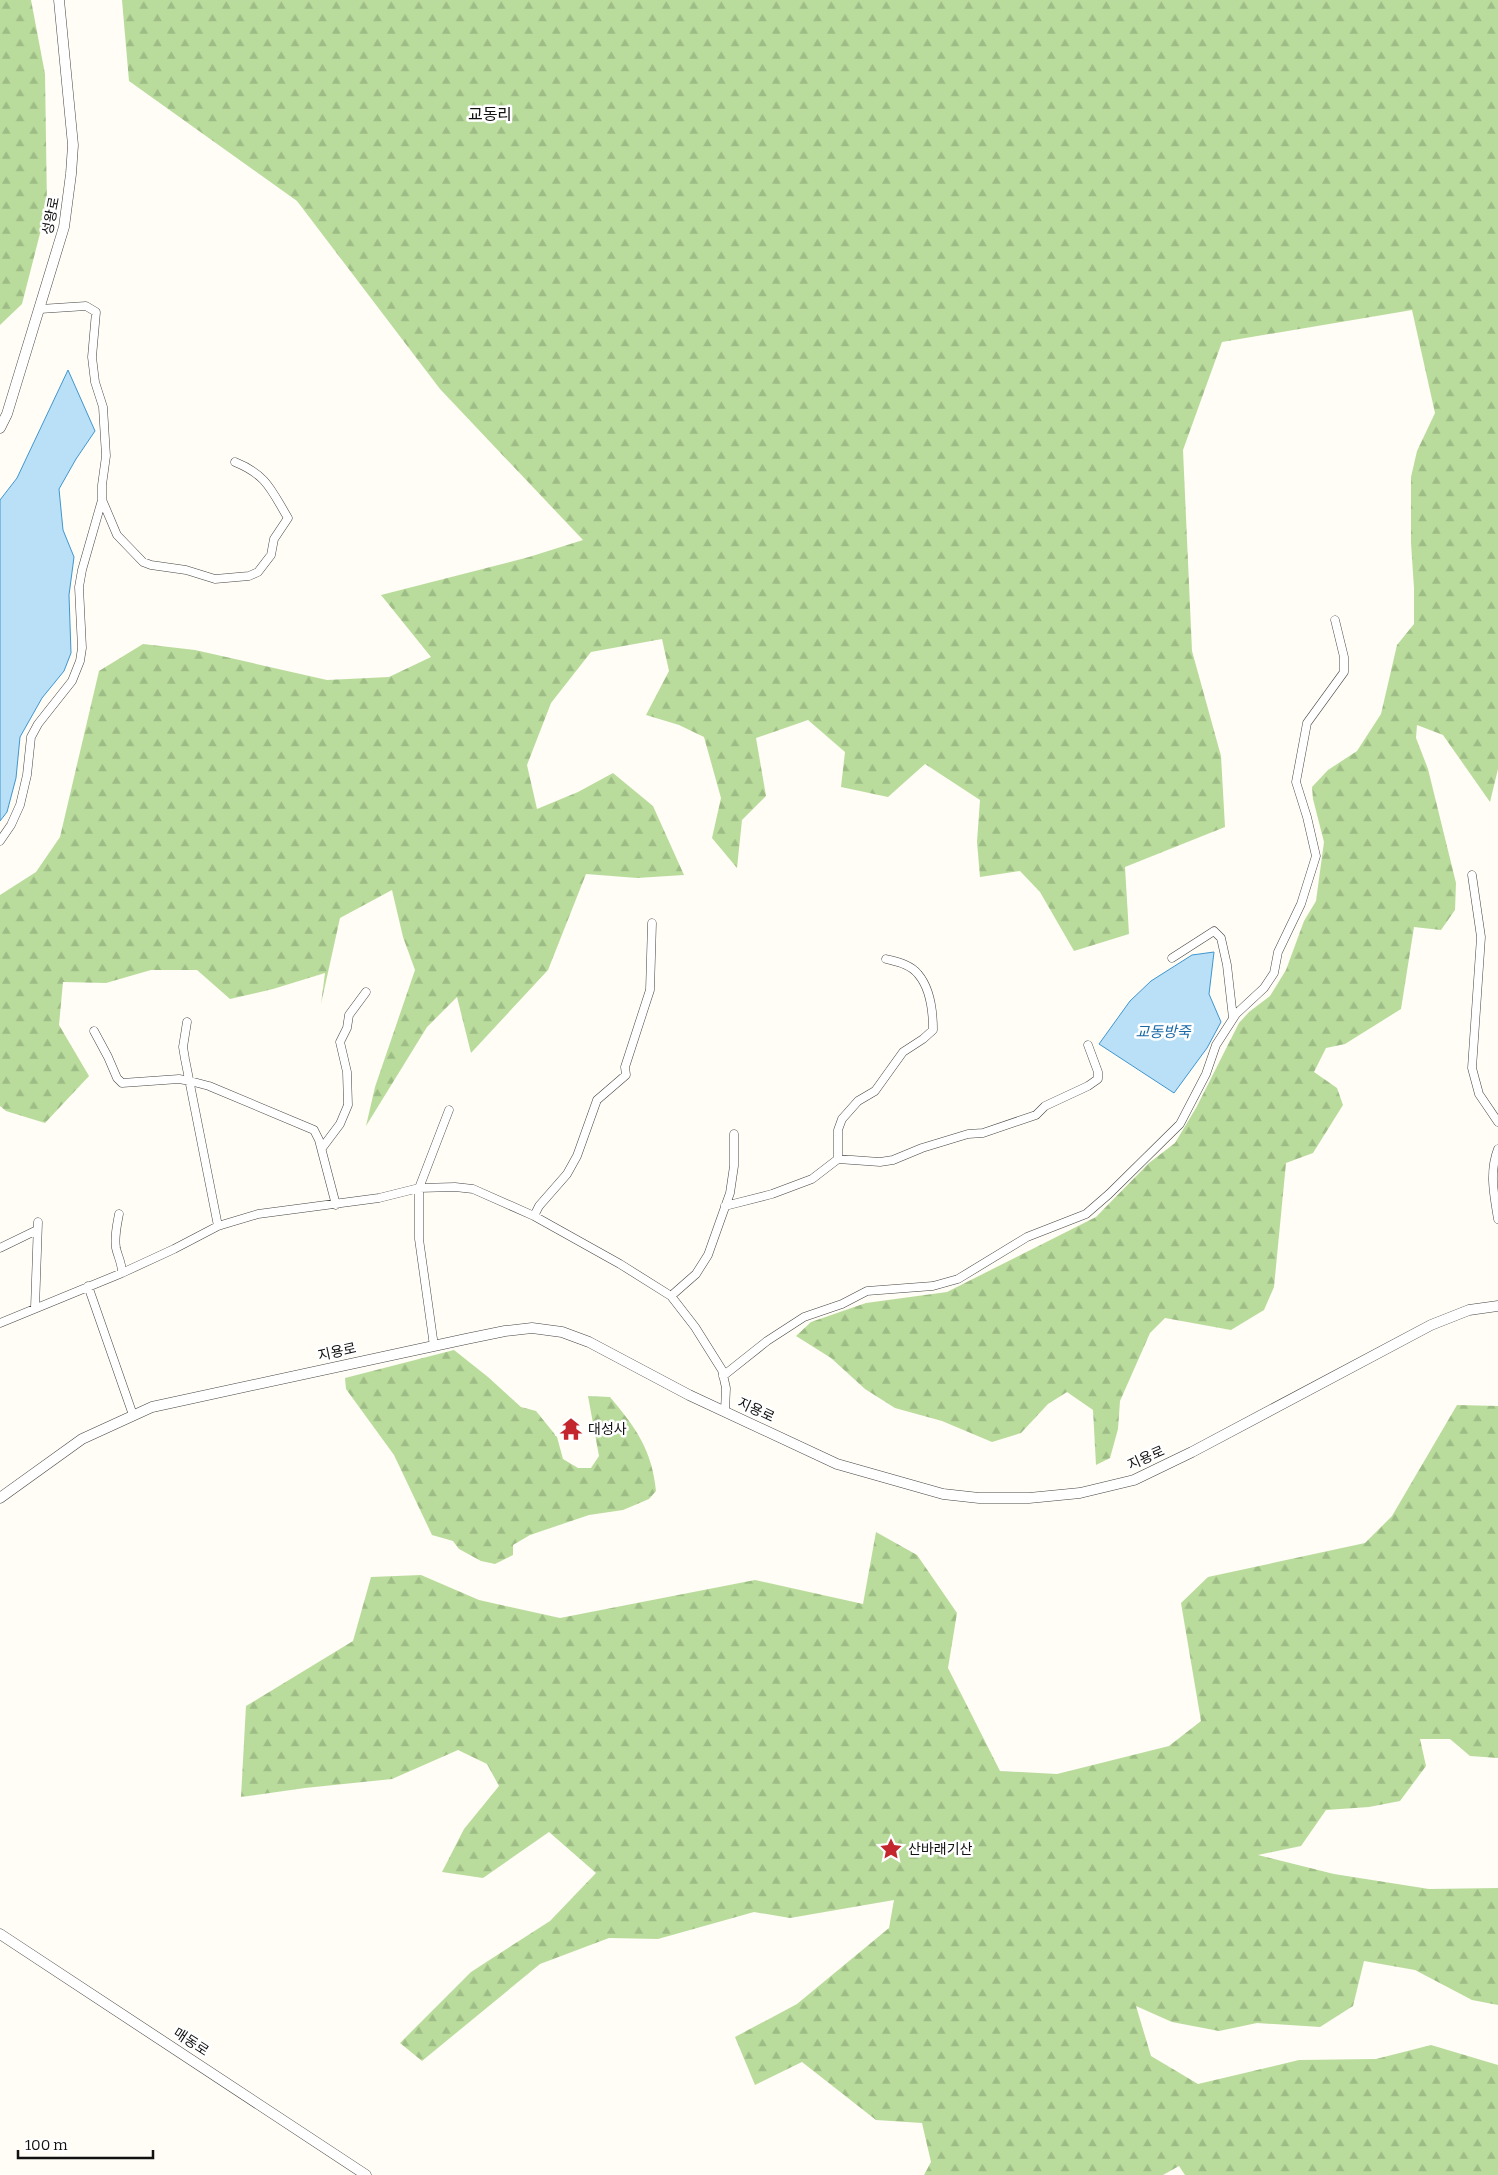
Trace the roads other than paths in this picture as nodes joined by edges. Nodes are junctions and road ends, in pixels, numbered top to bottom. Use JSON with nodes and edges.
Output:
{"nodes":[{"id":1,"x":59,"y":0,"type":"edge"},
{"id":2,"x":40,"y":309,"type":"junction"},
{"id":3,"x":0,"y":428,"type":"edge"},
{"id":4,"x":236,"y":462,"type":"dead end"},
{"id":5,"x":102,"y":500,"type":"junction"},
{"id":6,"x":1335,"y":620,"type":"dead end"},
{"id":7,"x":0,"y":842,"type":"edge"},
{"id":8,"x":1472,"y":875,"type":"dead end"},
{"id":9,"x":652,"y":923,"type":"dead end"},
{"id":10,"x":1172,"y":958,"type":"dead end"},
{"id":11,"x":886,"y":959,"type":"dead end"},
{"id":12,"x":366,"y":992,"type":"dead end"},
{"id":13,"x":1233,"y":1018,"type":"junction"},
{"id":14,"x":187,"y":1022,"type":"dead end"},
{"id":15,"x":94,"y":1031,"type":"dead end"},
{"id":16,"x":1088,"y":1045,"type":"dead end"},
{"id":17,"x":190,"y":1081,"type":"junction"},
{"id":18,"x":449,"y":1110,"type":"dead end"},
{"id":19,"x":1498,"y":1122,"type":"edge"},
{"id":20,"x":734,"y":1134,"type":"dead end"},
{"id":21,"x":322,"y":1148,"type":"junction"},
{"id":22,"x":1498,"y":1149,"type":"edge"},
{"id":23,"x":838,"y":1159,"type":"junction"},
{"id":24,"x":419,"y":1188,"type":"junction"},
{"id":25,"x":336,"y":1204,"type":"junction"},
{"id":26,"x":725,"y":1206,"type":"junction"},
{"id":27,"x":119,"y":1214,"type":"dead end"},
{"id":28,"x":534,"y":1216,"type":"junction"},
{"id":29,"x":1498,"y":1219,"type":"edge"},
{"id":30,"x":218,"y":1226,"type":"junction"},
{"id":31,"x":0,"y":1248,"type":"edge"},
{"id":32,"x":122,"y":1273,"type":"junction"},
{"id":33,"x":88,"y":1286,"type":"junction"},
{"id":34,"x":671,"y":1296,"type":"junction"},
{"id":35,"x":1498,"y":1306,"type":"edge"},
{"id":36,"x":36,"y":1308,"type":"junction"},
{"id":37,"x":0,"y":1323,"type":"edge"},
{"id":38,"x":434,"y":1346,"type":"junction"},
{"id":39,"x":724,"y":1376,"type":"junction"},
{"id":40,"x":725,"y":1411,"type":"junction"},
{"id":41,"x":134,"y":1415,"type":"junction"},
{"id":42,"x":0,"y":1498,"type":"edge"},
{"id":43,"x":0,"y":1934,"type":"edge"},
{"id":44,"x":366,"y":2175,"type":"edge"}],
"edges":[{"from":1,"to":2,"type":"street","name":"성왕로"},
{"from":2,"to":3,"type":"street","name":"성왕로"},
{"from":2,"to":5,"type":"street"},
{"from":4,"to":5,"type":"street"},
{"from":5,"to":7,"type":"street"},
{"from":6,"to":13,"type":"street"},
{"from":8,"to":19,"type":"street"},
{"from":9,"to":28,"type":"street"},
{"from":10,"to":13,"type":"street"},
{"from":11,"to":23,"type":"street"},
{"from":12,"to":21,"type":"street"},
{"from":13,"to":39,"type":"street"},
{"from":14,"to":17,"type":"street"},
{"from":15,"to":17,"type":"street"},
{"from":16,"to":23,"type":"street"},
{"from":17,"to":21,"type":"street"},
{"from":17,"to":30,"type":"street"},
{"from":18,"to":24,"type":"street"},
{"from":20,"to":26,"type":"street"},
{"from":21,"to":25,"type":"street"},
{"from":22,"to":29,"type":"street"},
{"from":23,"to":26,"type":"street"},
{"from":24,"to":25,"type":"street"},
{"from":24,"to":28,"type":"street"},
{"from":24,"to":38,"type":"street"},
{"from":25,"to":30,"type":"street"},
{"from":26,"to":34,"type":"street"},
{"from":27,"to":32,"type":"street"},
{"from":28,"to":34,"type":"street"},
{"from":30,"to":32,"type":"street"},
{"from":31,"to":36,"type":"street"},
{"from":32,"to":33,"type":"street"},
{"from":33,"to":36,"type":"street"},
{"from":33,"to":41,"type":"street"},
{"from":34,"to":39,"type":"street"},
{"from":35,"to":40,"type":"street","name":"지용로"},
{"from":36,"to":37,"type":"street"},
{"from":38,"to":40,"type":"street","name":"지용로"},
{"from":38,"to":41,"type":"street","name":"지용로"},
{"from":39,"to":40,"type":"street"},
{"from":41,"to":42,"type":"street","name":"지용로"},
{"from":43,"to":44,"type":"street","name":"매동로"}]}
